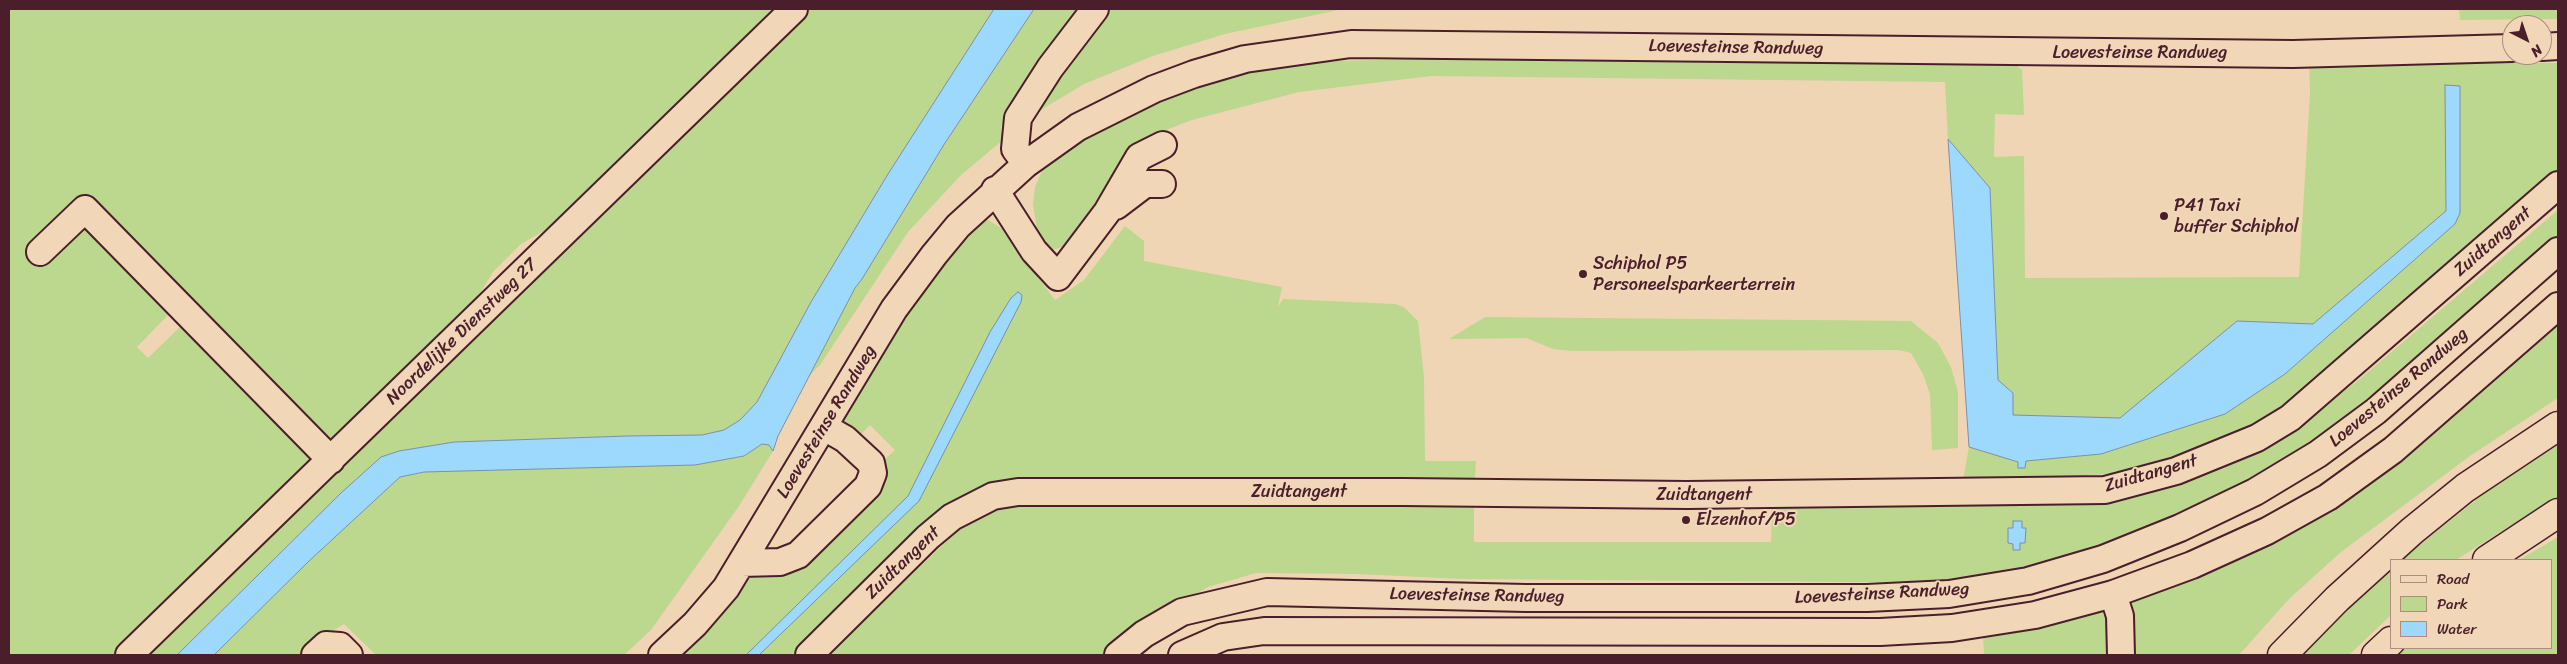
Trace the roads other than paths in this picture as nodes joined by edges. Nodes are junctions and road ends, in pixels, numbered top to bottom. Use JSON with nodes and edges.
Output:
{"nodes":[{"id":1,"x":794,"y":9,"type":"edge"},
{"id":2,"x":1095,"y":9,"type":"edge"},
{"id":3,"x":2502,"y":48,"type":"edge"},
{"id":4,"x":1163,"y":146,"type":"dead end"},
{"id":5,"x":1026,"y":164,"type":"junction"},
{"id":6,"x":1162,"y":184,"type":"dead end"},
{"id":7,"x":2558,"y":184,"type":"edge"},
{"id":8,"x":995,"y":190,"type":"junction"},
{"id":9,"x":1107,"y":212,"type":"junction"},
{"id":10,"x":2558,"y":251,"type":"edge"},
{"id":11,"x":40,"y":252,"type":"dead end"},
{"id":12,"x":2558,"y":306,"type":"edge"},
{"id":13,"x":2558,"y":426,"type":"edge"},
{"id":14,"x":824,"y":427,"type":"junction"},
{"id":15,"x":331,"y":460,"type":"junction"},
{"id":16,"x":2557,"y":514,"type":"edge"},
{"id":17,"x":2488,"y":559,"type":"edge"},
{"id":18,"x":741,"y":564,"type":"junction"},
{"id":19,"x":1948,"y":594,"type":"junction"},
{"id":20,"x":2113,"y":594,"type":"junction"},
{"id":21,"x":1952,"y":628,"type":"junction"},
{"id":22,"x":2390,"y":642,"type":"edge"},
{"id":23,"x":129,"y":655,"type":"edge"},
{"id":24,"x":316,"y":655,"type":"edge"},
{"id":25,"x":349,"y":655,"type":"edge"},
{"id":26,"x":662,"y":655,"type":"edge"},
{"id":27,"x":809,"y":655,"type":"edge"},
{"id":28,"x":1118,"y":655,"type":"edge"},
{"id":29,"x":1182,"y":655,"type":"edge"},
{"id":30,"x":2121,"y":655,"type":"edge"},
{"id":31,"x":2282,"y":655,"type":"edge"},
{"id":32,"x":2376,"y":655,"type":"edge"}],
"edges":[{"from":1,"to":15,"type":"street","name":"Noordelijke Dienstweg 27"},
{"from":2,"to":5,"type":"street"},
{"from":3,"to":5,"type":"street","name":"Loevesteinse Randweg"},
{"from":4,"to":9,"type":"street"},
{"from":5,"to":8,"type":"street","name":"Loevesteinse Randweg"},
{"from":6,"to":9,"type":"street"},
{"from":7,"to":27,"type":"street","name":"Zuidtangent"},
{"from":8,"to":9,"type":"street"},
{"from":8,"to":14,"type":"street","name":"Loevesteinse Randweg"},
{"from":10,"to":19,"type":"street","name":"Loevesteinse Randweg"},
{"from":11,"to":15,"type":"street"},
{"from":12,"to":20,"type":"street","name":"Loevesteinse Randweg"},
{"from":13,"to":31,"type":"highway"},
{"from":14,"to":18,"type":"street","name":"Loevesteinse Randweg"},
{"from":14,"to":18,"type":"street"},
{"from":15,"to":23,"type":"street","name":"Noordelijke Dienstweg 27"},
{"from":16,"to":17,"type":"highway"},
{"from":18,"to":26,"type":"street","name":"Loevesteinse Randweg"},
{"from":19,"to":21,"type":"street"},
{"from":19,"to":28,"type":"street","name":"Loevesteinse Randweg"},
{"from":20,"to":21,"type":"street","name":"Loevesteinse Randweg"},
{"from":20,"to":30,"type":"street"},
{"from":21,"to":29,"type":"street","name":"Loevesteinse Randweg"},
{"from":22,"to":32,"type":"highway"},
{"from":24,"to":25,"type":"street"}]}
